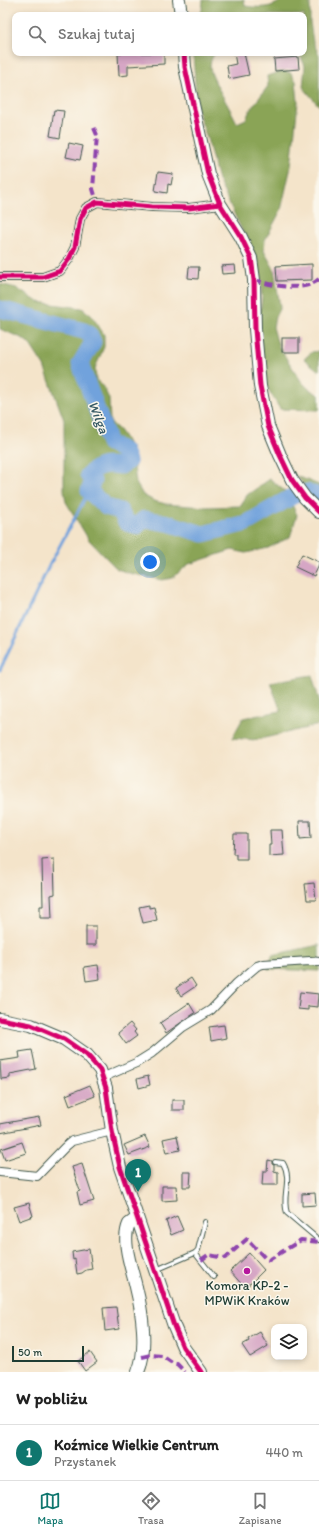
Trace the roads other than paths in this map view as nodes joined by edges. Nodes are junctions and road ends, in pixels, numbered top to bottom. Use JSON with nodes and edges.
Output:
{"nodes":[{"id":1,"x":179,"y":0,"type":"edge"},
{"id":2,"x":181,"y":12,"type":"edge"},
{"id":3,"x":184,"y":56,"type":"edge"},
{"id":4,"x":220,"y":204,"type":"junction"},
{"id":5,"x":0,"y":277,"type":"edge"},
{"id":6,"x":319,"y":512,"type":"edge"},
{"id":7,"x":319,"y":962,"type":"edge"},
{"id":8,"x":0,"y":1019,"type":"edge"},
{"id":9,"x":104,"y":1076,"type":"junction"},
{"id":10,"x":112,"y":1131,"type":"junction"},
{"id":11,"x":275,"y":1162,"type":"dead end"},
{"id":12,"x":0,"y":1172,"type":"edge"},
{"id":13,"x":137,"y":1218,"type":"junction"},
{"id":14,"x":205,"y":1222,"type":"dead end"},
{"id":15,"x":319,"y":1240,"type":"edge"},
{"id":16,"x":195,"y":1253,"type":"junction"},
{"id":17,"x":155,"y":1270,"type":"junction"},
{"id":18,"x":214,"y":1277,"type":"dead end"},
{"id":19,"x":138,"y":1372,"type":"edge"},
{"id":20,"x":201,"y":1372,"type":"edge"}],
"edges":[{"from":1,"to":2,"type":"street"},
{"from":3,"to":4,"type":"street"},
{"from":4,"to":5,"type":"street"},
{"from":4,"to":6,"type":"street"},
{"from":7,"to":9,"type":"street"},
{"from":8,"to":9,"type":"street"},
{"from":9,"to":10,"type":"street"},
{"from":10,"to":12,"type":"street"},
{"from":10,"to":13,"type":"street"},
{"from":11,"to":15,"type":"lane"},
{"from":13,"to":17,"type":"street"},
{"from":13,"to":19,"type":"street"},
{"from":14,"to":16,"type":"lane"},
{"from":16,"to":17,"type":"lane"},
{"from":16,"to":18,"type":"lane"},
{"from":17,"to":20,"type":"street"}]}
